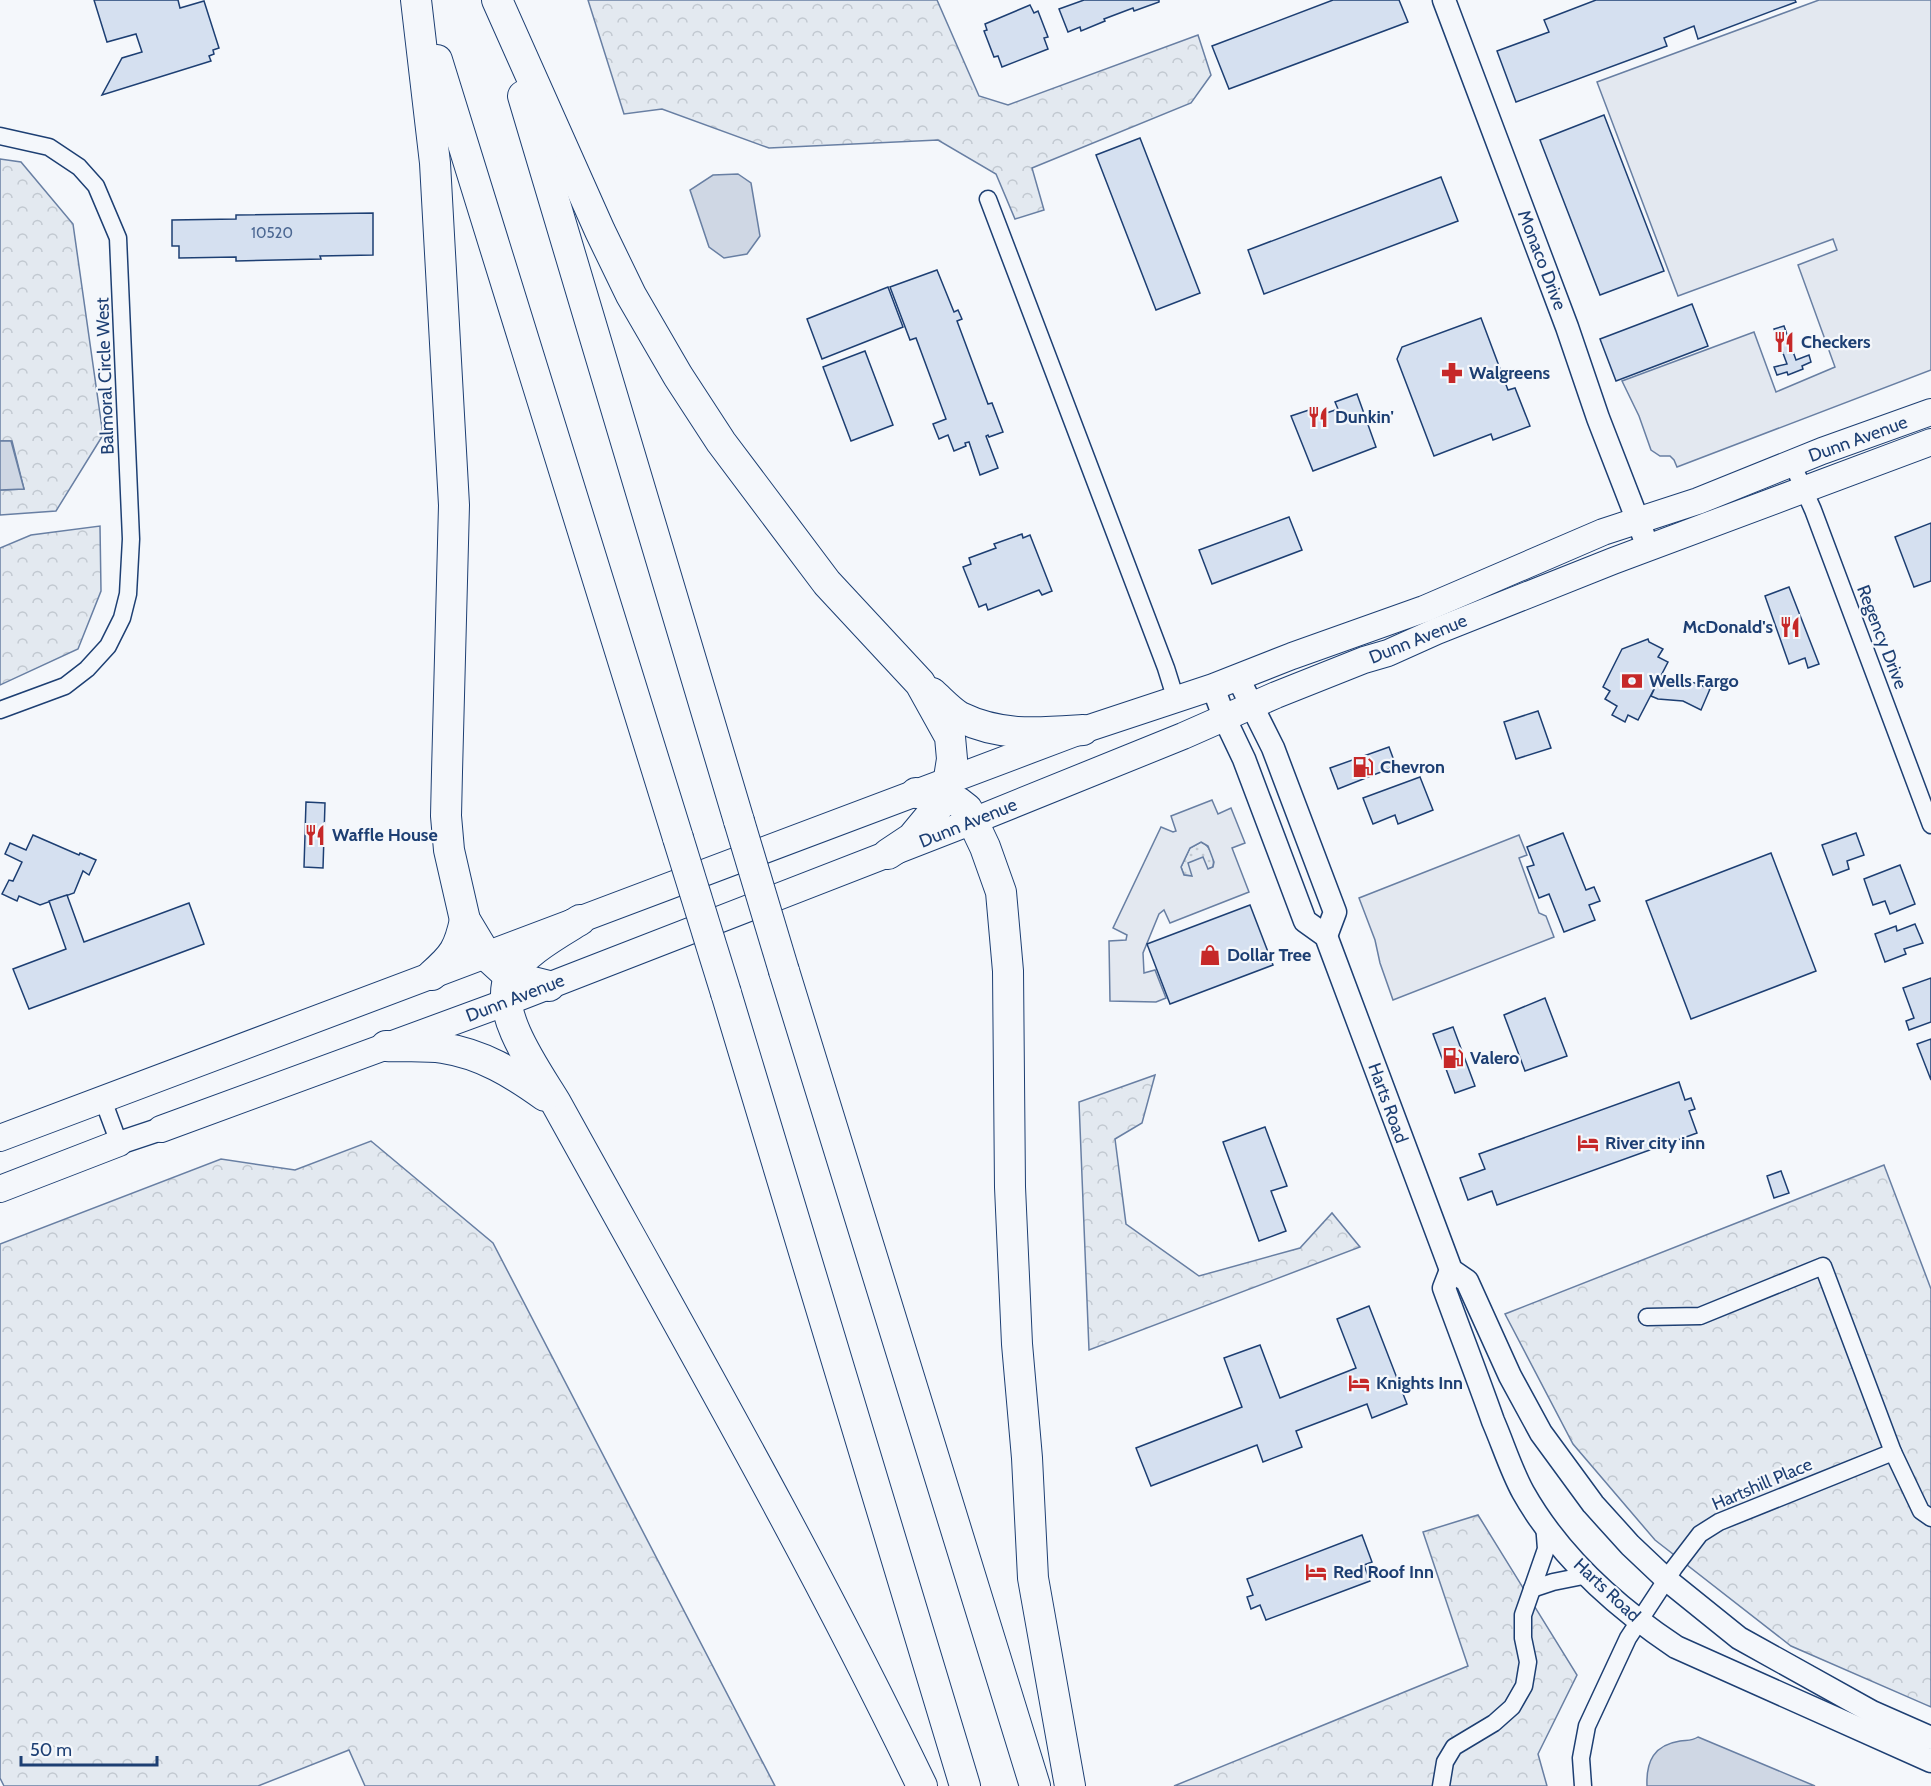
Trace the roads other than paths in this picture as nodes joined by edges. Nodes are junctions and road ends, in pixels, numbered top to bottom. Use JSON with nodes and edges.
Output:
{"nodes":[{"id":1,"x":417,"y":0,"type":"edge"},
{"id":2,"x":495,"y":0,"type":"edge"},
{"id":3,"x":1444,"y":0,"type":"edge"},
{"id":4,"x":0,"y":136,"type":"edge"},
{"id":5,"x":988,"y":199,"type":"dead end"},
{"id":6,"x":1931,"y":412,"type":"edge"},
{"id":7,"x":1931,"y":442,"type":"edge"},
{"id":8,"x":1792,"y":463,"type":"junction"},
{"id":9,"x":1804,"y":489,"type":"junction"},
{"id":10,"x":1639,"y":520,"type":"junction"},
{"id":11,"x":1648,"y":548,"type":"junction"},
{"id":12,"x":1238,"y":678,"type":"junction"},
{"id":13,"x":920,"y":683,"type":"junction"},
{"id":14,"x":1213,"y":687,"type":"junction"},
{"id":15,"x":1176,"y":700,"type":"junction"},
{"id":16,"x":1253,"y":706,"type":"junction"},
{"id":17,"x":0,"y":710,"type":"edge"},
{"id":18,"x":1224,"y":717,"type":"junction"},
{"id":19,"x":1083,"y":730,"type":"junction"},
{"id":20,"x":947,"y":789,"type":"junction"},
{"id":21,"x":916,"y":793,"type":"joint"},
{"id":22,"x":973,"y":822,"type":"junction"},
{"id":23,"x":1931,"y":825,"type":"edge"},
{"id":24,"x":888,"y":854,"type":"junction"},
{"id":25,"x":465,"y":920,"type":"junction"},
{"id":26,"x":580,"y":920,"type":"junction"},
{"id":27,"x":1326,"y":936,"type":"junction"},
{"id":28,"x":486,"y":955,"type":"junction"},
{"id":29,"x":432,"y":975,"type":"junction"},
{"id":30,"x":549,"y":986,"type":"joint"},
{"id":31,"x":508,"y":989,"type":"junction"},
{"id":32,"x":386,"y":1046,"type":"junction"},
{"id":33,"x":103,"y":1100,"type":"junction"},
{"id":34,"x":556,"y":1103,"type":"junction"},
{"id":35,"x":161,"y":1129,"type":"joint"},
{"id":36,"x":0,"y":1138,"type":"edge"},
{"id":37,"x":119,"y":1143,"type":"junction"},
{"id":38,"x":0,"y":1189,"type":"edge"},
{"id":39,"x":1451,"y":1270,"type":"junction"},
{"id":40,"x":1647,"y":1317,"type":"dead end"},
{"id":41,"x":1893,"y":1452,"type":"junction"},
{"id":42,"x":1931,"y":1518,"type":"edge"},
{"id":43,"x":1544,"y":1523,"type":"junction"},
{"id":44,"x":1588,"y":1575,"type":"junction"},
{"id":45,"x":1667,"y":1580,"type":"junction"},
{"id":46,"x":1532,"y":1589,"type":"junction"},
{"id":47,"x":1639,"y":1622,"type":"junction"},
{"id":48,"x":1926,"y":1747,"type":"edge"},
{"id":49,"x":922,"y":1786,"type":"edge"},
{"id":50,"x":965,"y":1786,"type":"edge"},
{"id":51,"x":1035,"y":1786,"type":"edge"},
{"id":52,"x":1070,"y":1786,"type":"edge"},
{"id":53,"x":1441,"y":1786,"type":"edge"},
{"id":54,"x":1583,"y":1786,"type":"edge"}],
"edges":[{"from":1,"to":25,"type":"highway"},
{"from":1,"to":50,"type":"highway","bridge":true},
{"from":2,"to":13,"type":"highway"},
{"from":2,"to":51,"type":"highway","bridge":true},
{"from":3,"to":10,"type":"street","name":"Monaco Drive"},
{"from":4,"to":17,"type":"street","name":"Balmoral Circle West"},
{"from":5,"to":15,"type":"street"},
{"from":6,"to":8,"type":"main road","name":"Dunn Avenue"},
{"from":7,"to":9,"type":"main road","name":"Dunn Avenue"},
{"from":8,"to":9,"type":"street","name":"Regency Drive"},
{"from":8,"to":10,"type":"main road","name":"Dunn Avenue"},
{"from":9,"to":11,"type":"main road","name":"Dunn Avenue"},
{"from":9,"to":23,"type":"street","name":"Regency Drive"},
{"from":10,"to":11,"type":"street","name":"Monaco Drive"},
{"from":10,"to":12,"type":"main road","name":"Dunn Avenue"},
{"from":11,"to":16,"type":"main road","name":"Dunn Avenue"},
{"from":12,"to":14,"type":"main road","name":"Dunn Avenue"},
{"from":12,"to":16,"type":"street"},
{"from":13,"to":19,"type":"highway"},
{"from":13,"to":20,"type":"highway"},
{"from":14,"to":15,"type":"main road","name":"Dunn Avenue"},
{"from":14,"to":18,"type":"street","name":"Harts Road"},
{"from":15,"to":19,"type":"main road","name":"Dunn Avenue"},
{"from":16,"to":18,"type":"main road","name":"Dunn Avenue"},
{"from":16,"to":27,"type":"street"},
{"from":18,"to":22,"type":"main road","name":"Dunn Avenue"},
{"from":18,"to":27,"type":"street","name":"Harts Road"},
{"from":19,"to":20,"type":"main road","name":"Dunn Avenue"},
{"from":20,"to":21,"type":"highway"},
{"from":20,"to":22,"type":"highway"},
{"from":20,"to":24,"type":"highway"},
{"from":21,"to":26,"type":"main road"},
{"from":22,"to":24,"type":"main road","name":"Dunn Avenue"},
{"from":22,"to":52,"type":"highway"},
{"from":24,"to":30,"type":"main road","name":"Dunn Avenue"},
{"from":25,"to":28,"type":"highway"},
{"from":25,"to":29,"type":"highway"},
{"from":26,"to":28,"type":"main road"},
{"from":26,"to":31,"type":"highway"},
{"from":27,"to":39,"type":"street","name":"Harts Road"},
{"from":28,"to":29,"type":"main road"},
{"from":28,"to":31,"type":"highway"},
{"from":29,"to":33,"type":"main road"},
{"from":30,"to":31,"type":"highway"},
{"from":31,"to":32,"type":"main road","name":"Dunn Avenue"},
{"from":31,"to":34,"type":"highway"},
{"from":32,"to":34,"type":"highway"},
{"from":32,"to":35,"type":"main road","name":"Dunn Avenue"},
{"from":33,"to":36,"type":"main road"},
{"from":33,"to":37,"type":"street"},
{"from":34,"to":49,"type":"highway"},
{"from":35,"to":37,"type":"street","name":"Dunn Avenue"},
{"from":37,"to":38,"type":"main road","name":"Dunn Avenue"},
{"from":39,"to":43,"type":"street","name":"Harts Road"},
{"from":39,"to":45,"type":"street","name":"Harts Road"},
{"from":40,"to":41,"type":"street"},
{"from":41,"to":42,"type":"street"},
{"from":41,"to":45,"type":"street","name":"Hartshill Place"},
{"from":43,"to":44,"type":"street","name":"Harts Road"},
{"from":43,"to":46,"type":"street"},
{"from":44,"to":46,"type":"street"},
{"from":44,"to":47,"type":"street","name":"Harts Road"},
{"from":45,"to":47,"type":"street","name":"Hartshill Place"},
{"from":45,"to":48,"type":"street","name":"Harts Road"},
{"from":46,"to":53,"type":"street"},
{"from":47,"to":48,"type":"street","name":"Harts Road"},
{"from":47,"to":54,"type":"street","name":"Hartshill Place"}]}
